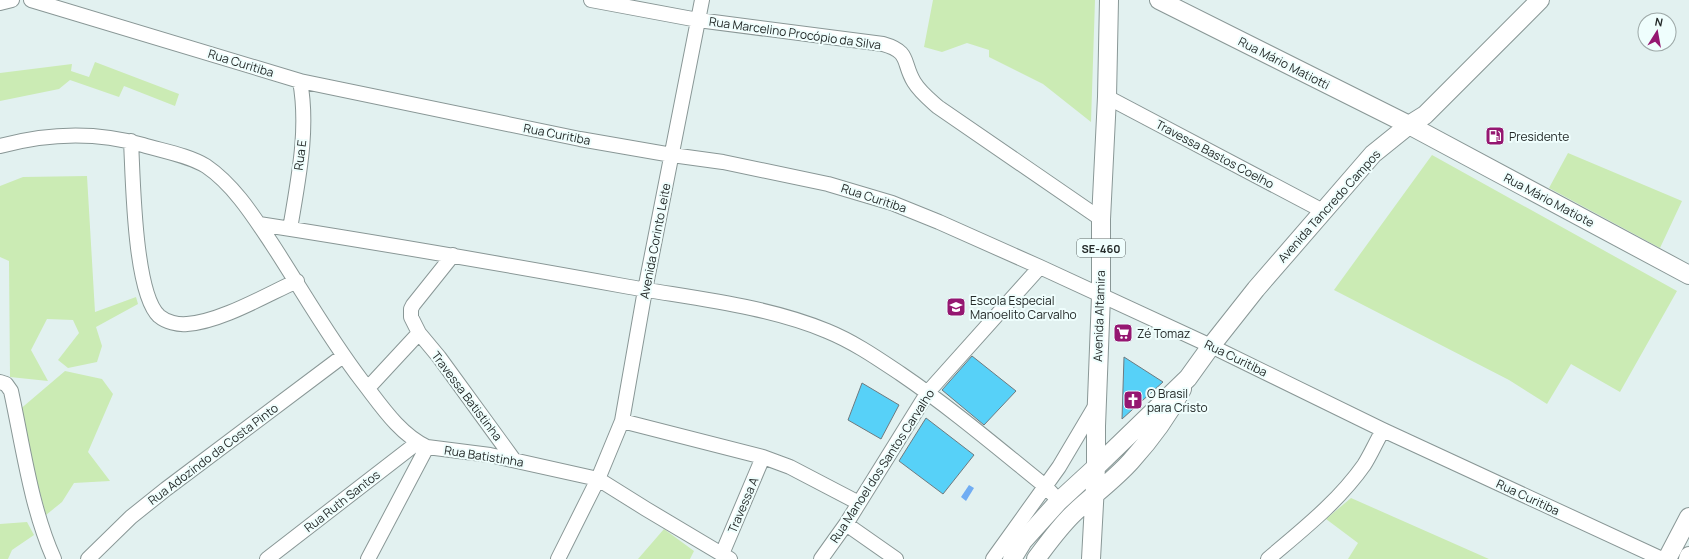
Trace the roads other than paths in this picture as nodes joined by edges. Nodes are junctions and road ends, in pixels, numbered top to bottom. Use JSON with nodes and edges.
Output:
{"nodes":[{"id":1,"x":12,"y":0,"type":"edge"},
{"id":2,"x":31,"y":0,"type":"edge"},
{"id":3,"x":591,"y":0,"type":"edge"},
{"id":4,"x":702,"y":0,"type":"edge"},
{"id":5,"x":1109,"y":0,"type":"edge"},
{"id":6,"x":1159,"y":0,"type":"edge"},
{"id":7,"x":1540,"y":0,"type":"edge"},
{"id":8,"x":0,"y":4,"type":"edge"},
{"id":9,"x":698,"y":20,"type":"junction"},
{"id":10,"x":300,"y":81,"type":"junction"},
{"id":11,"x":1106,"y":97,"type":"junction"},
{"id":12,"x":1409,"y":125,"type":"junction"},
{"id":13,"x":131,"y":142,"type":"junction"},
{"id":14,"x":0,"y":146,"type":"edge"},
{"id":15,"x":672,"y":155,"type":"junction"},
{"id":16,"x":1323,"y":210,"type":"junction"},
{"id":17,"x":1101,"y":219,"type":"junction"},
{"id":18,"x":259,"y":224,"type":"junction"},
{"id":19,"x":290,"y":229,"type":"junction"},
{"id":20,"x":452,"y":255,"type":"junction"},
{"id":21,"x":1040,"y":267,"type":"junction"},
{"id":22,"x":1689,"y":275,"type":"edge"},
{"id":23,"x":297,"y":282,"type":"junction"},
{"id":24,"x":645,"y":290,"type":"junction"},
{"id":25,"x":1101,"y":296,"type":"junction"},
{"id":26,"x":419,"y":332,"type":"junction"},
{"id":27,"x":1211,"y":346,"type":"junction"},
{"id":28,"x":343,"y":356,"type":"junction"},
{"id":29,"x":1188,"y":378,"type":"junction"},
{"id":30,"x":0,"y":382,"type":"edge"},
{"id":31,"x":368,"y":388,"type":"junction"},
{"id":32,"x":928,"y":392,"type":"junction"},
{"id":33,"x":1097,"y":402,"type":"junction"},
{"id":34,"x":622,"y":421,"type":"junction"},
{"id":35,"x":1383,"y":430,"type":"junction"},
{"id":36,"x":422,"y":445,"type":"junction"},
{"id":37,"x":763,"y":457,"type":"junction"},
{"id":38,"x":514,"y":460,"type":"junction"},
{"id":39,"x":1096,"y":467,"type":"junction"},
{"id":40,"x":598,"y":479,"type":"junction"},
{"id":41,"x":1046,"y":486,"type":"junction"},
{"id":42,"x":1094,"y":496,"type":"junction"},
{"id":43,"x":1059,"y":501,"type":"junction"},
{"id":44,"x":858,"y":504,"type":"junction"},
{"id":45,"x":1689,"y":517,"type":"edge"},
{"id":46,"x":846,"y":524,"type":"junction"},
{"id":47,"x":1689,"y":556,"type":"edge"},
{"id":48,"x":726,"y":557,"type":"edge"},
{"id":49,"x":54,"y":559,"type":"edge"},
{"id":50,"x":88,"y":559,"type":"edge"},
{"id":51,"x":267,"y":559,"type":"edge"},
{"id":52,"x":368,"y":559,"type":"edge"},
{"id":53,"x":558,"y":559,"type":"edge"},
{"id":54,"x":821,"y":559,"type":"edge"},
{"id":55,"x":896,"y":559,"type":"edge"},
{"id":56,"x":993,"y":559,"type":"edge"},
{"id":57,"x":1012,"y":559,"type":"edge"},
{"id":58,"x":1036,"y":559,"type":"edge"},
{"id":59,"x":1091,"y":559,"type":"edge"},
{"id":60,"x":1268,"y":559,"type":"edge"},
{"id":61,"x":1662,"y":559,"type":"edge"},
{"id":62,"x":1667,"y":559,"type":"edge"},
{"id":63,"x":1688,"y":559,"type":"edge"}],
"edges":[{"from":1,"to":8,"type":"street"},
{"from":2,"to":10,"type":"street","name":"Rua Curitiba"},
{"from":3,"to":9,"type":"street","name":"Rua Marcelino Procópio da Silva"},
{"from":4,"to":9,"type":"street","name":"Avenida Corinto Leite"},
{"from":5,"to":11,"type":"main road","name":"Avenida Altamira","number":"SE-460"},
{"from":6,"to":12,"type":"main road","name":"Rua Mário Matiotti"},
{"from":7,"to":12,"type":"main road","name":"Avenida Tancredo Campos"},
{"from":9,"to":15,"type":"street","name":"Avenida Corinto Leite"},
{"from":9,"to":17,"type":"street","name":"Rua Marcelino Procópio da Silva"},
{"from":10,"to":15,"type":"street","name":"Rua Curitiba"},
{"from":10,"to":19,"type":"street","name":"Rua E"},
{"from":11,"to":16,"type":"street","name":"Travessa Bastos Coelho"},
{"from":11,"to":17,"type":"main road","name":"Avenida Altamira","number":"SE-460"},
{"from":12,"to":16,"type":"main road","name":"Avenida Tancredo Campos"},
{"from":12,"to":22,"type":"main road","name":"Rua Mário Matiote"},
{"from":13,"to":14,"type":"street"},
{"from":13,"to":18,"type":"street"},
{"from":13,"to":23,"type":"street"},
{"from":15,"to":21,"type":"street","name":"Rua Curitiba"},
{"from":15,"to":24,"type":"street","name":"Avenida Corinto Leite"},
{"from":16,"to":27,"type":"main road","name":"Avenida Tancredo Campos"},
{"from":17,"to":25,"type":"main road","name":"Avenida Altamira","number":"SE-460"},
{"from":18,"to":19,"type":"street"},
{"from":18,"to":23,"type":"street"},
{"from":19,"to":20,"type":"street"},
{"from":20,"to":24,"type":"street"},
{"from":20,"to":26,"type":"street","name":"Travessa Batistinha"},
{"from":21,"to":25,"type":"street","name":"Rua Curitiba"},
{"from":21,"to":32,"type":"street","name":"Rua Manoel dos Santos Carvalho"},
{"from":23,"to":28,"type":"street"},
{"from":24,"to":32,"type":"street"},
{"from":24,"to":34,"type":"street","name":"Avenida Corinto Leite"},
{"from":25,"to":27,"type":"street","name":"Rua Curitiba"},
{"from":25,"to":33,"type":"main road","name":"Avenida Altamira","number":"SE-460"},
{"from":26,"to":31,"type":"street"},
{"from":26,"to":38,"type":"street","name":"Travessa Batistinha"},
{"from":27,"to":29,"type":"main road","name":"Avenida Tancredo Campos"},
{"from":27,"to":35,"type":"street","name":"Rua Curitiba"},
{"from":28,"to":31,"type":"street"},
{"from":28,"to":50,"type":"street","name":"Rua Adozindo da Costa Pinto"},
{"from":29,"to":39,"type":"main road","name":"Avenida Tancredo Campos"},
{"from":29,"to":42,"type":"main road","name":"Avenida Tancredo Campos"},
{"from":30,"to":49,"type":"street"},
{"from":31,"to":36,"type":"street"},
{"from":32,"to":41,"type":"street"},
{"from":32,"to":44,"type":"street","name":"Rua Manoel dos Santos Carvalho"},
{"from":33,"to":39,"type":"main road","name":"Avenida Altamira","number":"SE-460"},
{"from":33,"to":41,"type":"street"},
{"from":34,"to":37,"type":"street"},
{"from":34,"to":40,"type":"street","name":"Avenida Corinto Leite"},
{"from":35,"to":60,"type":"street"},
{"from":35,"to":61,"type":"street","name":"Rua Curitiba"},
{"from":36,"to":38,"type":"street","name":"Rua Batistinha"},
{"from":36,"to":51,"type":"street","name":"Rua Ruth Santos"},
{"from":36,"to":52,"type":"street"},
{"from":37,"to":44,"type":"street"},
{"from":37,"to":48,"type":"street","name":"Travessa A"},
{"from":38,"to":40,"type":"street","name":"Rua Batistinha"},
{"from":39,"to":42,"type":"main road","name":"Avenida Altamira","number":"SE-460"},
{"from":39,"to":43,"type":"main road","name":"Avenida Tancredo Campos"},
{"from":40,"to":48,"type":"street","name":"Rua Batistinha"},
{"from":40,"to":53,"type":"street","name":"Avenida Corinto Leite"},
{"from":41,"to":43,"type":"street"},
{"from":41,"to":56,"type":"street"},
{"from":42,"to":58,"type":"main road","name":"Avenida Tancredo Campos"},
{"from":42,"to":59,"type":"main road","name":"Avenida Altamira","number":"SE-460"},
{"from":43,"to":57,"type":"main road","name":"Avenida Tancredo Campos"},
{"from":44,"to":46,"type":"street","name":"Rua Manoel dos Santos Carvalho"},
{"from":45,"to":62,"type":"main road"},
{"from":46,"to":54,"type":"street","name":"Rua Manoel dos Santos Carvalho"},
{"from":46,"to":55,"type":"street"},
{"from":47,"to":63,"type":"main road"}]}
